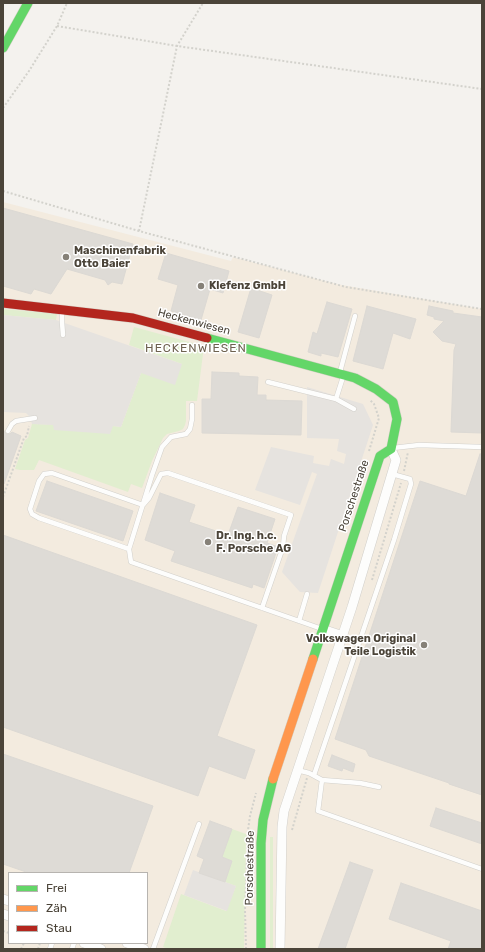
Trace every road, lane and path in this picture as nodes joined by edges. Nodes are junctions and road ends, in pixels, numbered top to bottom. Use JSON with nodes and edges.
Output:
{"nodes":[{"id":1,"x":28,"y":3,"type":"edge"},
{"id":2,"x":67,"y":3,"type":"edge"},
{"id":3,"x":203,"y":3,"type":"edge"},
{"id":4,"x":57,"y":26,"type":"junction"},
{"id":5,"x":177,"y":46,"type":"junction"},
{"id":6,"x":3,"y":48,"type":"edge"},
{"id":7,"x":482,"y":89,"type":"edge"},
{"id":8,"x":3,"y":108,"type":"edge"},
{"id":9,"x":3,"y":191,"type":"edge"},
{"id":10,"x":139,"y":231,"type":"junction"},
{"id":11,"x":3,"y":303,"type":"edge"},
{"id":12,"x":62,"y":310,"type":"junction"},
{"id":13,"x":482,"y":310,"type":"edge"},
{"id":14,"x":355,"y":316,"type":"dead end"},
{"id":15,"x":63,"y":335,"type":"dead end"},
{"id":16,"x":341,"y":375,"type":"junction"},
{"id":17,"x":268,"y":382,"type":"dead end"},
{"id":18,"x":336,"y":399,"type":"junction"},
{"id":19,"x":192,"y":405,"type":"dead end"},
{"id":20,"x":354,"y":409,"type":"dead end"},
{"id":21,"x":33,"y":419,"type":"joint"},
{"id":22,"x":8,"y":431,"type":"dead end"},
{"id":23,"x":24,"y":438,"type":"junction"},
{"id":24,"x":482,"y":447,"type":"edge"},
{"id":25,"x":391,"y":449,"type":"junction"},
{"id":26,"x":12,"y":463,"type":"dead end"},
{"id":27,"x":392,"y":474,"type":"junction"},
{"id":28,"x":3,"y":497,"type":"edge"},
{"id":29,"x":143,"y":505,"type":"junction"},
{"id":30,"x":129,"y":549,"type":"junction"},
{"id":31,"x":307,"y":594,"type":"dead end"},
{"id":32,"x":262,"y":608,"type":"junction"},
{"id":33,"x":299,"y":621,"type":"junction"},
{"id":34,"x":322,"y":629,"type":"junction"},
{"id":35,"x":342,"y":636,"type":"junction"},
{"id":36,"x":297,"y":770,"type":"junction"},
{"id":37,"x":314,"y":775,"type":"junction"},
{"id":38,"x":322,"y":780,"type":"junction"},
{"id":39,"x":378,"y":787,"type":"dead end"},
{"id":40,"x":199,"y":824,"type":"dead end"},
{"id":41,"x":482,"y":869,"type":"edge"},
{"id":42,"x":87,"y":944,"type":"edge"},
{"id":43,"x":130,"y":944,"type":"edge"},
{"id":44,"x":101,"y":949,"type":"edge"},
{"id":45,"x":144,"y":949,"type":"edge"},
{"id":46,"x":153,"y":949,"type":"edge"},
{"id":47,"x":261,"y":949,"type":"edge"},
{"id":48,"x":280,"y":949,"type":"edge"}],
"edges":[{"from":1,"to":6,"type":"main road"},
{"from":2,"to":4,"type":"path"},
{"from":3,"to":5,"type":"path"},
{"from":4,"to":5,"type":"path"},
{"from":4,"to":8,"type":"path"},
{"from":5,"to":7,"type":"path"},
{"from":5,"to":10,"type":"path"},
{"from":9,"to":10,"type":"path"},
{"from":10,"to":13,"type":"path"},
{"from":11,"to":12,"type":"main road","name":"Heckenwiesen"},
{"from":12,"to":15,"type":"lane"},
{"from":12,"to":16,"type":"main road","name":"Heckenwiesen"},
{"from":14,"to":16,"type":"lane"},
{"from":16,"to":18,"type":"lane"},
{"from":16,"to":25,"type":"main road","name":"Heckenwiesen"},
{"from":17,"to":18,"type":"lane"},
{"from":18,"to":20,"type":"lane"},
{"from":19,"to":29,"type":"lane"},
{"from":21,"to":22,"type":"lane"},
{"from":21,"to":23,"type":"path"},
{"from":23,"to":26,"type":"path"},
{"from":23,"to":28,"type":"path"},
{"from":24,"to":25,"type":"lane"},
{"from":25,"to":27,"type":"street"},
{"from":25,"to":34,"type":"main road","name":"Porschestraße"},
{"from":27,"to":35,"type":"street"},
{"from":27,"to":37,"type":"lane"},
{"from":29,"to":30,"type":"lane"},
{"from":29,"to":30,"type":"lane"},
{"from":29,"to":32,"type":"lane"},
{"from":30,"to":32,"type":"lane"},
{"from":31,"to":33,"type":"lane"},
{"from":32,"to":33,"type":"lane"},
{"from":33,"to":34,"type":"lane"},
{"from":34,"to":35,"type":"street"},
{"from":34,"to":47,"type":"main road","name":"Porschestraße"},
{"from":35,"to":36,"type":"street"},
{"from":36,"to":37,"type":"lane"},
{"from":36,"to":48,"type":"street"},
{"from":37,"to":38,"type":"lane"},
{"from":38,"to":39,"type":"lane"},
{"from":38,"to":41,"type":"lane"},
{"from":40,"to":46,"type":"lane"},
{"from":42,"to":44,"type":"street"},
{"from":43,"to":45,"type":"street"}]}
